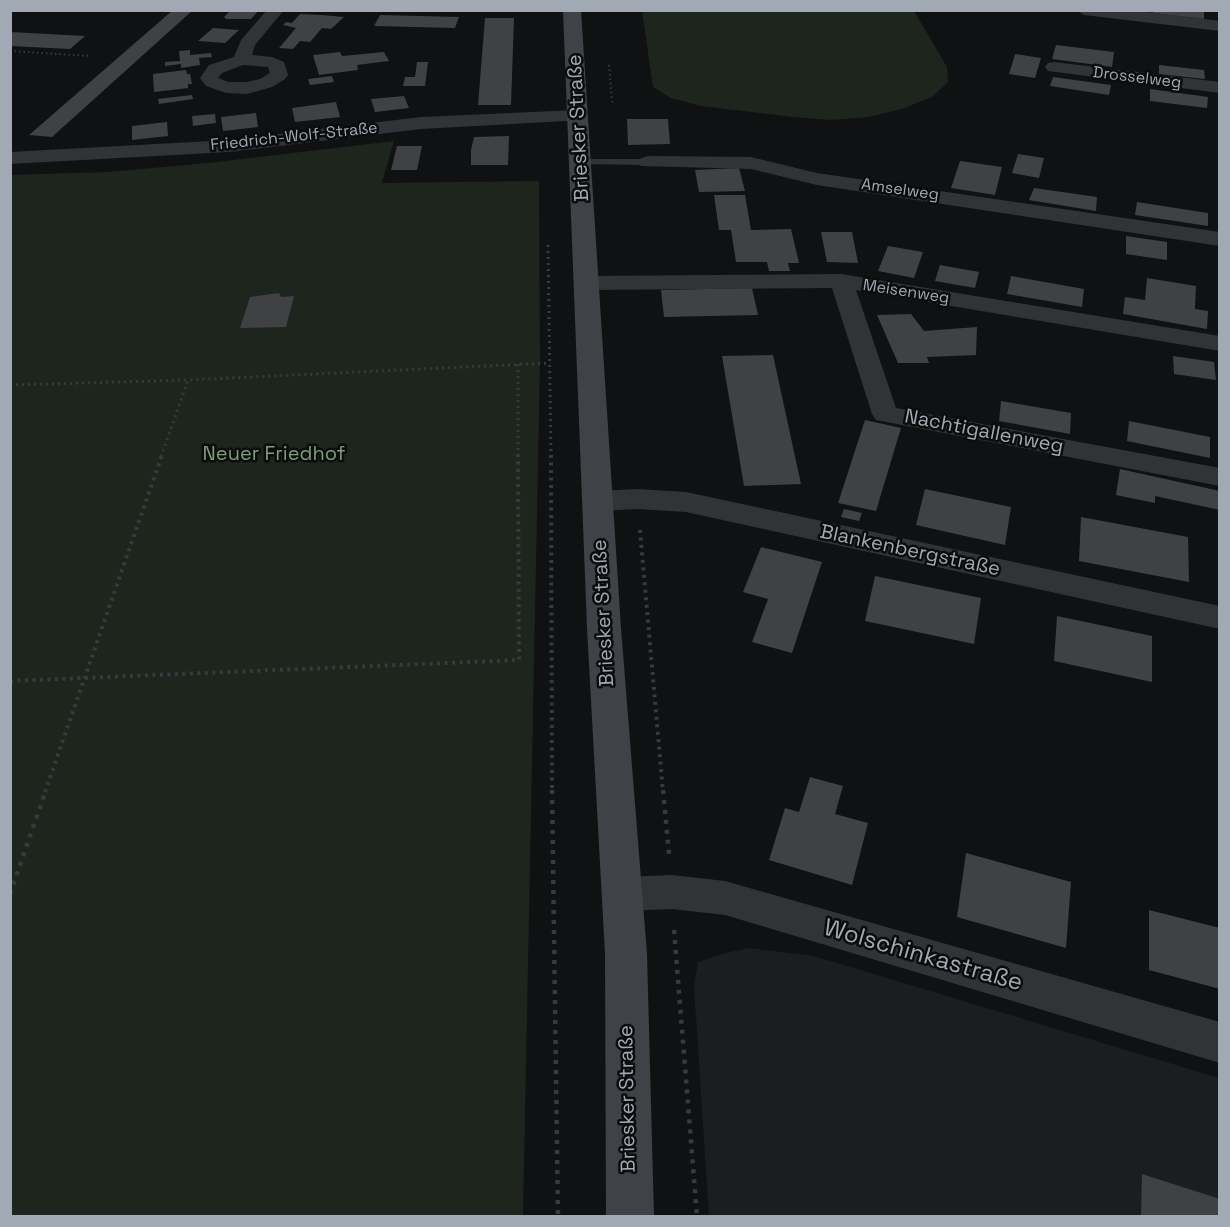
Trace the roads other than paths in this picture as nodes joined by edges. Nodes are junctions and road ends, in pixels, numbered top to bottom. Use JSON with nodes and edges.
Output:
{"nodes":[{"id":1,"x":276,"y":10,"type":"edge"},
{"id":2,"x":572,"y":10,"type":"edge"},
{"id":3,"x":1084,"y":10,"type":"edge"},
{"id":4,"x":1220,"y":26,"type":"edge"},
{"id":5,"x":242,"y":60,"type":"dead end"},
{"id":6,"x":1054,"y":67,"type":"dead end"},
{"id":7,"x":1220,"y":88,"type":"edge"},
{"id":8,"x":577,"y":116,"type":"junction"},
{"id":9,"x":10,"y":158,"type":"edge"},
{"id":10,"x":580,"y":161,"type":"junction"},
{"id":11,"x":648,"y":162,"type":"joint"},
{"id":12,"x":1220,"y":239,"type":"edge"},
{"id":13,"x":841,"y":281,"type":"junction"},
{"id":14,"x":588,"y":283,"type":"junction"},
{"id":15,"x":1220,"y":344,"type":"edge"},
{"id":16,"x":1220,"y":477,"type":"edge"},
{"id":17,"x":599,"y":501,"type":"junction"},
{"id":18,"x":1220,"y":618,"type":"edge"},
{"id":19,"x":623,"y":894,"type":"junction"},
{"id":20,"x":1220,"y":1043,"type":"edge"},
{"id":21,"x":630,"y":1216,"type":"edge"}],
"edges":[{"from":1,"to":5,"type":"street"},
{"from":2,"to":8,"type":"main road","name":"Briesker Straße"},
{"from":3,"to":4,"type":"street"},
{"from":6,"to":7,"type":"street","name":"Drosselweg"},
{"from":8,"to":9,"type":"street","name":"Friedrich-Wolf-Straße"},
{"from":8,"to":10,"type":"main road","name":"Briesker Straße"},
{"from":10,"to":11,"type":"lane","name":"Amselweg"},
{"from":10,"to":14,"type":"main road","name":"Briesker Straße"},
{"from":11,"to":12,"type":"street","name":"Amselweg"},
{"from":13,"to":14,"type":"street","name":"Meisenweg"},
{"from":13,"to":15,"type":"street","name":"Meisenweg"},
{"from":13,"to":16,"type":"street","name":"Nachtigallenweg"},
{"from":14,"to":17,"type":"main road","name":"Briesker Straße"},
{"from":17,"to":18,"type":"street","name":"Blankenbergstraße"},
{"from":17,"to":19,"type":"main road","name":"Briesker Straße"},
{"from":19,"to":20,"type":"street","name":"Wolschinkastraße"},
{"from":19,"to":21,"type":"main road","name":"Briesker Straße"}]}
